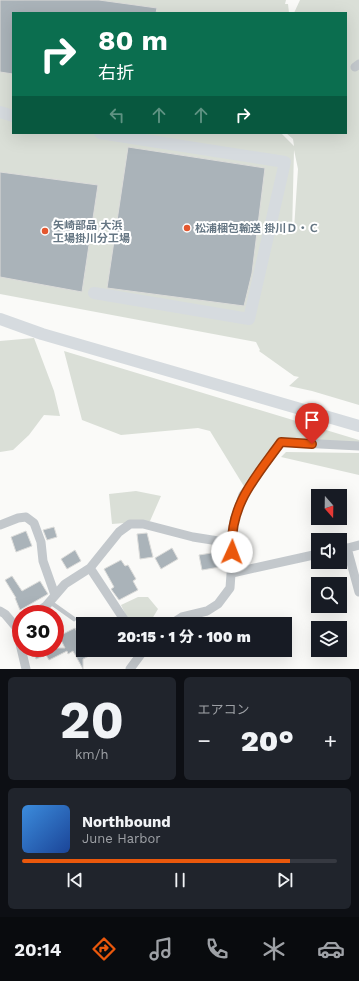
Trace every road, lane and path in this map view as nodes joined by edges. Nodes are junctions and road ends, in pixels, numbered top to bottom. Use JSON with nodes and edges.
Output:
{"nodes":[{"id":1,"x":0,"y":112,"type":"edge"},
{"id":2,"x":12,"y":116,"type":"edge"},
{"id":3,"x":106,"y":134,"type":"edge"},
{"id":4,"x":94,"y":293,"type":"dead end"},
{"id":5,"x":0,"y":319,"type":"edge"},
{"id":6,"x":359,"y":426,"type":"edge"},
{"id":7,"x":359,"y":446,"type":"edge"},
{"id":8,"x":0,"y":525,"type":"edge"},
{"id":9,"x":231,"y":543,"type":"junction"},
{"id":10,"x":359,"y":545,"type":"edge"},
{"id":11,"x":347,"y":548,"type":"edge"},
{"id":12,"x":311,"y":556,"type":"edge"},
{"id":13,"x":347,"y":560,"type":"edge"},
{"id":14,"x":90,"y":568,"type":"junction"},
{"id":15,"x":232,"y":573,"type":"junction"},
{"id":16,"x":359,"y":592,"type":"edge"},
{"id":17,"x":52,"y":598,"type":"junction"},
{"id":18,"x":44,"y":605,"type":"edge"},
{"id":19,"x":0,"y":611,"type":"edge"},
{"id":20,"x":122,"y":617,"type":"edge"},
{"id":21,"x":182,"y":617,"type":"edge"},
{"id":22,"x":74,"y":619,"type":"dead end"},
{"id":23,"x":12,"y":620,"type":"edge"},
{"id":24,"x":24,"y":657,"type":"edge"},
{"id":25,"x":139,"y":657,"type":"edge"},
{"id":26,"x":26,"y":669,"type":"edge"},
{"id":27,"x":130,"y":669,"type":"edge"}],
"edges":[{"from":1,"to":2,"type":"street"},
{"from":3,"to":4,"type":"street"},
{"from":5,"to":6,"type":"street"},
{"from":7,"to":9,"type":"street"},
{"from":8,"to":17,"type":"street"},
{"from":9,"to":14,"type":"street"},
{"from":9,"to":15,"type":"street"},
{"from":10,"to":11,"type":"street"},
{"from":12,"to":15,"type":"street"},
{"from":13,"to":16,"type":"street"},
{"from":14,"to":17,"type":"street"},
{"from":14,"to":20,"type":"street"},
{"from":15,"to":21,"type":"street"},
{"from":17,"to":18,"type":"street"},
{"from":17,"to":22,"type":"lane"},
{"from":19,"to":23,"type":"street"},
{"from":24,"to":26,"type":"street"},
{"from":25,"to":27,"type":"street"}]}
